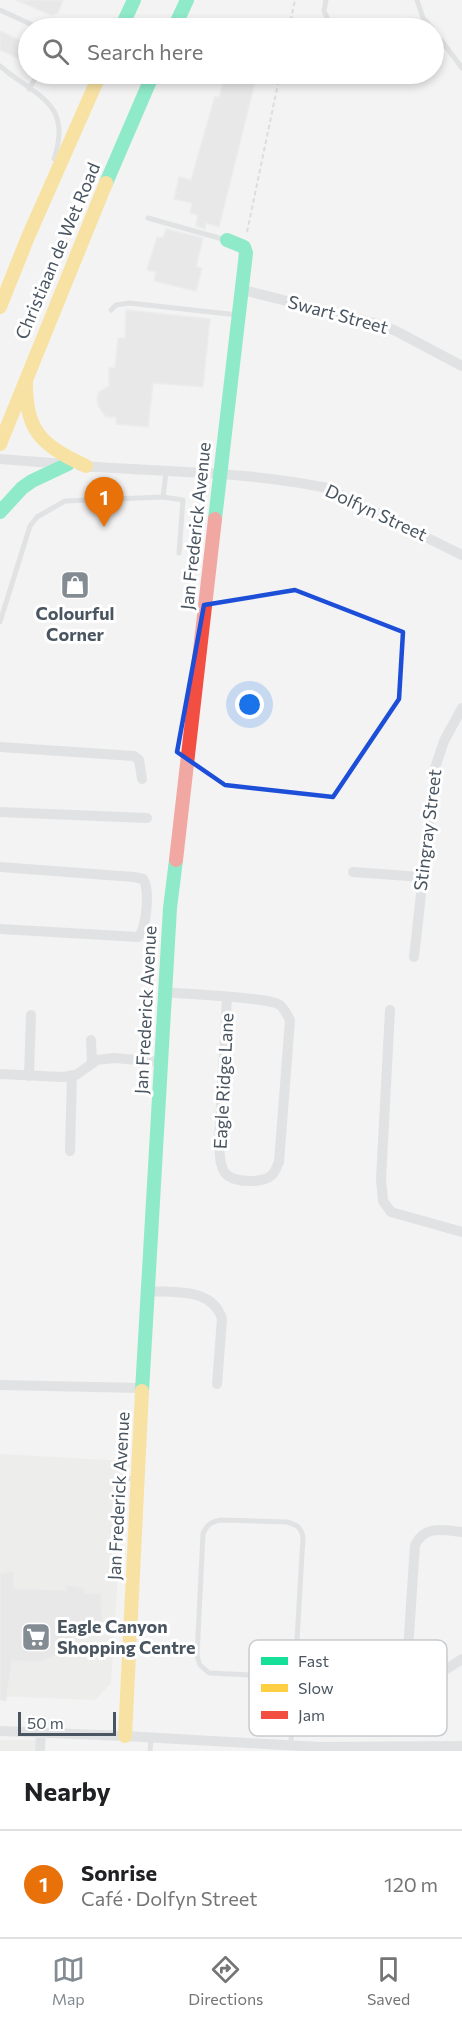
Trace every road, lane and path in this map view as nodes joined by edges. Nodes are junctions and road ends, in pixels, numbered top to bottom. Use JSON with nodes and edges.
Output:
{"nodes":[{"id":1,"x":134,"y":0,"type":"edge"},
{"id":2,"x":187,"y":0,"type":"edge"},
{"id":3,"x":295,"y":0,"type":"edge"},
{"id":4,"x":326,"y":0,"type":"edge"},
{"id":5,"x":417,"y":0,"type":"edge"},
{"id":6,"x":0,"y":10,"type":"edge"},
{"id":7,"x":127,"y":14,"type":"junction"},
{"id":8,"x":18,"y":18,"type":"edge"},
{"id":9,"x":123,"y":18,"type":"edge"},
{"id":10,"x":125,"y":18,"type":"edge"},
{"id":11,"x":179,"y":18,"type":"edge"},
{"id":12,"x":291,"y":18,"type":"edge"},
{"id":13,"x":327,"y":18,"type":"edge"},
{"id":14,"x":423,"y":18,"type":"edge"},
{"id":15,"x":444,"y":44,"type":"edge"},
{"id":16,"x":0,"y":66,"type":"edge"},
{"id":17,"x":462,"y":68,"type":"edge"},
{"id":18,"x":18,"y":80,"type":"edge"},
{"id":19,"x":23,"y":84,"type":"edge"},
{"id":20,"x":32,"y":84,"type":"edge"},
{"id":21,"x":96,"y":84,"type":"edge"},
{"id":22,"x":149,"y":84,"type":"edge"},
{"id":23,"x":278,"y":84,"type":"edge"},
{"id":24,"x":29,"y":89,"type":"junction"},
{"id":25,"x":148,"y":218,"type":"dead end"},
{"id":26,"x":28,"y":237,"type":"junction"},
{"id":27,"x":227,"y":240,"type":"joint"},
{"id":28,"x":244,"y":247,"type":"junction"},
{"id":29,"x":243,"y":290,"type":"junction"},
{"id":30,"x":0,"y":307,"type":"edge"},
{"id":31,"x":111,"y":310,"type":"dead end"},
{"id":32,"x":239,"y":315,"type":"junction"},
{"id":33,"x":462,"y":366,"type":"edge"},
{"id":34,"x":25,"y":377,"type":"junction"},
{"id":35,"x":0,"y":444,"type":"edge"},
{"id":36,"x":0,"y":459,"type":"edge"},
{"id":37,"x":68,"y":465,"type":"junction"},
{"id":38,"x":86,"y":466,"type":"junction"},
{"id":39,"x":166,"y":470,"type":"junction"},
{"id":40,"x":220,"y":474,"type":"junction"},
{"id":41,"x":163,"y":497,"type":"junction"},
{"id":42,"x":0,"y":512,"type":"edge"},
{"id":43,"x":179,"y":553,"type":"dead end"},
{"id":44,"x":462,"y":555,"type":"edge"},
{"id":45,"x":0,"y":622,"type":"edge"},
{"id":46,"x":462,"y":708,"type":"edge"},
{"id":47,"x":0,"y":747,"type":"edge"},
{"id":48,"x":142,"y":779,"type":"dead end"},
{"id":49,"x":0,"y":812,"type":"edge"},
{"id":50,"x":147,"y":818,"type":"dead end"},
{"id":51,"x":0,"y":867,"type":"edge"},
{"id":52,"x":353,"y":872,"type":"dead end"},
{"id":53,"x":422,"y":878,"type":"junction"},
{"id":54,"x":0,"y":929,"type":"edge"},
{"id":55,"x":414,"y":957,"type":"dead end"},
{"id":56,"x":164,"y":992,"type":"junction"},
{"id":57,"x":228,"y":998,"type":"junction"},
{"id":58,"x":390,"y":1010,"type":"dead end"},
{"id":59,"x":32,"y":1015,"type":"dead end"},
{"id":60,"x":91,"y":1040,"type":"dead end"},
{"id":61,"x":161,"y":1062,"type":"junction"},
{"id":62,"x":92,"y":1063,"type":"junction"},
{"id":63,"x":0,"y":1074,"type":"edge"},
{"id":64,"x":72,"y":1075,"type":"junction"},
{"id":65,"x":29,"y":1076,"type":"junction"},
{"id":66,"x":70,"y":1151,"type":"dead end"},
{"id":67,"x":462,"y":1232,"type":"edge"},
{"id":68,"x":148,"y":1291,"type":"junction"},
{"id":69,"x":217,"y":1384,"type":"dead end"},
{"id":70,"x":0,"y":1385,"type":"edge"},
{"id":71,"x":142,"y":1388,"type":"junction"},
{"id":72,"x":462,"y":1532,"type":"edge"},
{"id":73,"x":296,"y":1640,"type":"edge"},
{"id":74,"x":409,"y":1640,"type":"edge"},
{"id":75,"x":462,"y":1659,"type":"edge"},
{"id":76,"x":447,"y":1668,"type":"edge"},
{"id":77,"x":249,"y":1675,"type":"edge"},
{"id":78,"x":0,"y":1731,"type":"edge"},
{"id":79,"x":41,"y":1732,"type":"junction"},
{"id":80,"x":125,"y":1736,"type":"junction"},
{"id":81,"x":291,"y":1736,"type":"edge"},
{"id":82,"x":151,"y":1737,"type":"junction"},
{"id":83,"x":291,"y":1744,"type":"junction"},
{"id":84,"x":462,"y":1746,"type":"edge"},
{"id":85,"x":320,"y":1749,"type":"edge"},
{"id":86,"x":40,"y":1751,"type":"edge"},
{"id":87,"x":150,"y":1751,"type":"edge"}],
"edges":[{"from":1,"to":7,"type":"street"},
{"from":2,"to":11,"type":"street"},
{"from":3,"to":12,"type":"path"},
{"from":4,"to":13,"type":"lane"},
{"from":5,"to":14,"type":"lane"},
{"from":6,"to":8,"type":"lane"},
{"from":7,"to":9,"type":"lane"},
{"from":7,"to":10,"type":"street"},
{"from":15,"to":17,"type":"lane"},
{"from":16,"to":18,"type":"lane"},
{"from":19,"to":24,"type":"lane"},
{"from":20,"to":24,"type":"lane"},
{"from":21,"to":26,"type":"street","name":"Christiaan de Wet Road"},
{"from":22,"to":34,"type":"street","name":"Christiaan de Wet Road"},
{"from":23,"to":28,"type":"path"},
{"from":24,"to":26,"type":"lane"},
{"from":25,"to":27,"type":"lane"},
{"from":26,"to":30,"type":"street","name":"Christiaan de Wet Road"},
{"from":27,"to":28,"type":"street"},
{"from":28,"to":29,"type":"street","name":"Jan Frederick Avenue"},
{"from":29,"to":32,"type":"street","name":"Jan Frederick Avenue"},
{"from":29,"to":33,"type":"street","name":"Swart Street"},
{"from":31,"to":32,"type":"lane"},
{"from":32,"to":40,"type":"street","name":"Jan Frederick Avenue"},
{"from":34,"to":35,"type":"street","name":"Christiaan de Wet Road"},
{"from":34,"to":38,"type":"street"},
{"from":36,"to":37,"type":"street","name":"Dolfyn Street"},
{"from":37,"to":38,"type":"street","name":"Dolfyn Street"},
{"from":37,"to":42,"type":"street"},
{"from":38,"to":39,"type":"street","name":"Dolfyn Street"},
{"from":39,"to":40,"type":"street","name":"Dolfyn Street"},
{"from":39,"to":41,"type":"lane"},
{"from":40,"to":44,"type":"street","name":"Dolfyn Street"},
{"from":40,"to":56,"type":"street","name":"Jan Frederick Avenue"},
{"from":41,"to":43,"type":"lane"},
{"from":41,"to":45,"type":"lane"},
{"from":46,"to":53,"type":"street","name":"Stingray Street"},
{"from":47,"to":48,"type":"street"},
{"from":49,"to":50,"type":"street"},
{"from":51,"to":54,"type":"street"},
{"from":52,"to":53,"type":"street"},
{"from":53,"to":55,"type":"street","name":"Stingray Street"},
{"from":56,"to":57,"type":"street","name":"Eagle Ridge Lane"},
{"from":56,"to":61,"type":"street","name":"Jan Frederick Avenue"},
{"from":57,"to":57,"type":"street","name":"Eagle Ridge Lane"},
{"from":58,"to":67,"type":"street"},
{"from":59,"to":65,"type":"street"},
{"from":60,"to":62,"type":"street"},
{"from":61,"to":62,"type":"street"},
{"from":61,"to":68,"type":"street","name":"Jan Frederick Avenue"},
{"from":62,"to":64,"type":"street"},
{"from":63,"to":65,"type":"street"},
{"from":64,"to":65,"type":"street"},
{"from":64,"to":66,"type":"street"},
{"from":68,"to":69,"type":"street"},
{"from":68,"to":71,"type":"street","name":"Jan Frederick Avenue"},
{"from":70,"to":71,"type":"street"},
{"from":71,"to":80,"type":"street","name":"Jan Frederick Avenue"},
{"from":72,"to":74,"type":"street"},
{"from":73,"to":77,"type":"lane"},
{"from":75,"to":76,"type":"street"},
{"from":78,"to":79,"type":"street"},
{"from":79,"to":80,"type":"street"},
{"from":79,"to":86,"type":"street"},
{"from":80,"to":82,"type":"street"},
{"from":81,"to":83,"type":"lane"},
{"from":82,"to":83,"type":"street"},
{"from":82,"to":87,"type":"lane"},
{"from":83,"to":85,"type":"street"},
{"from":84,"to":85,"type":"street"}]}
